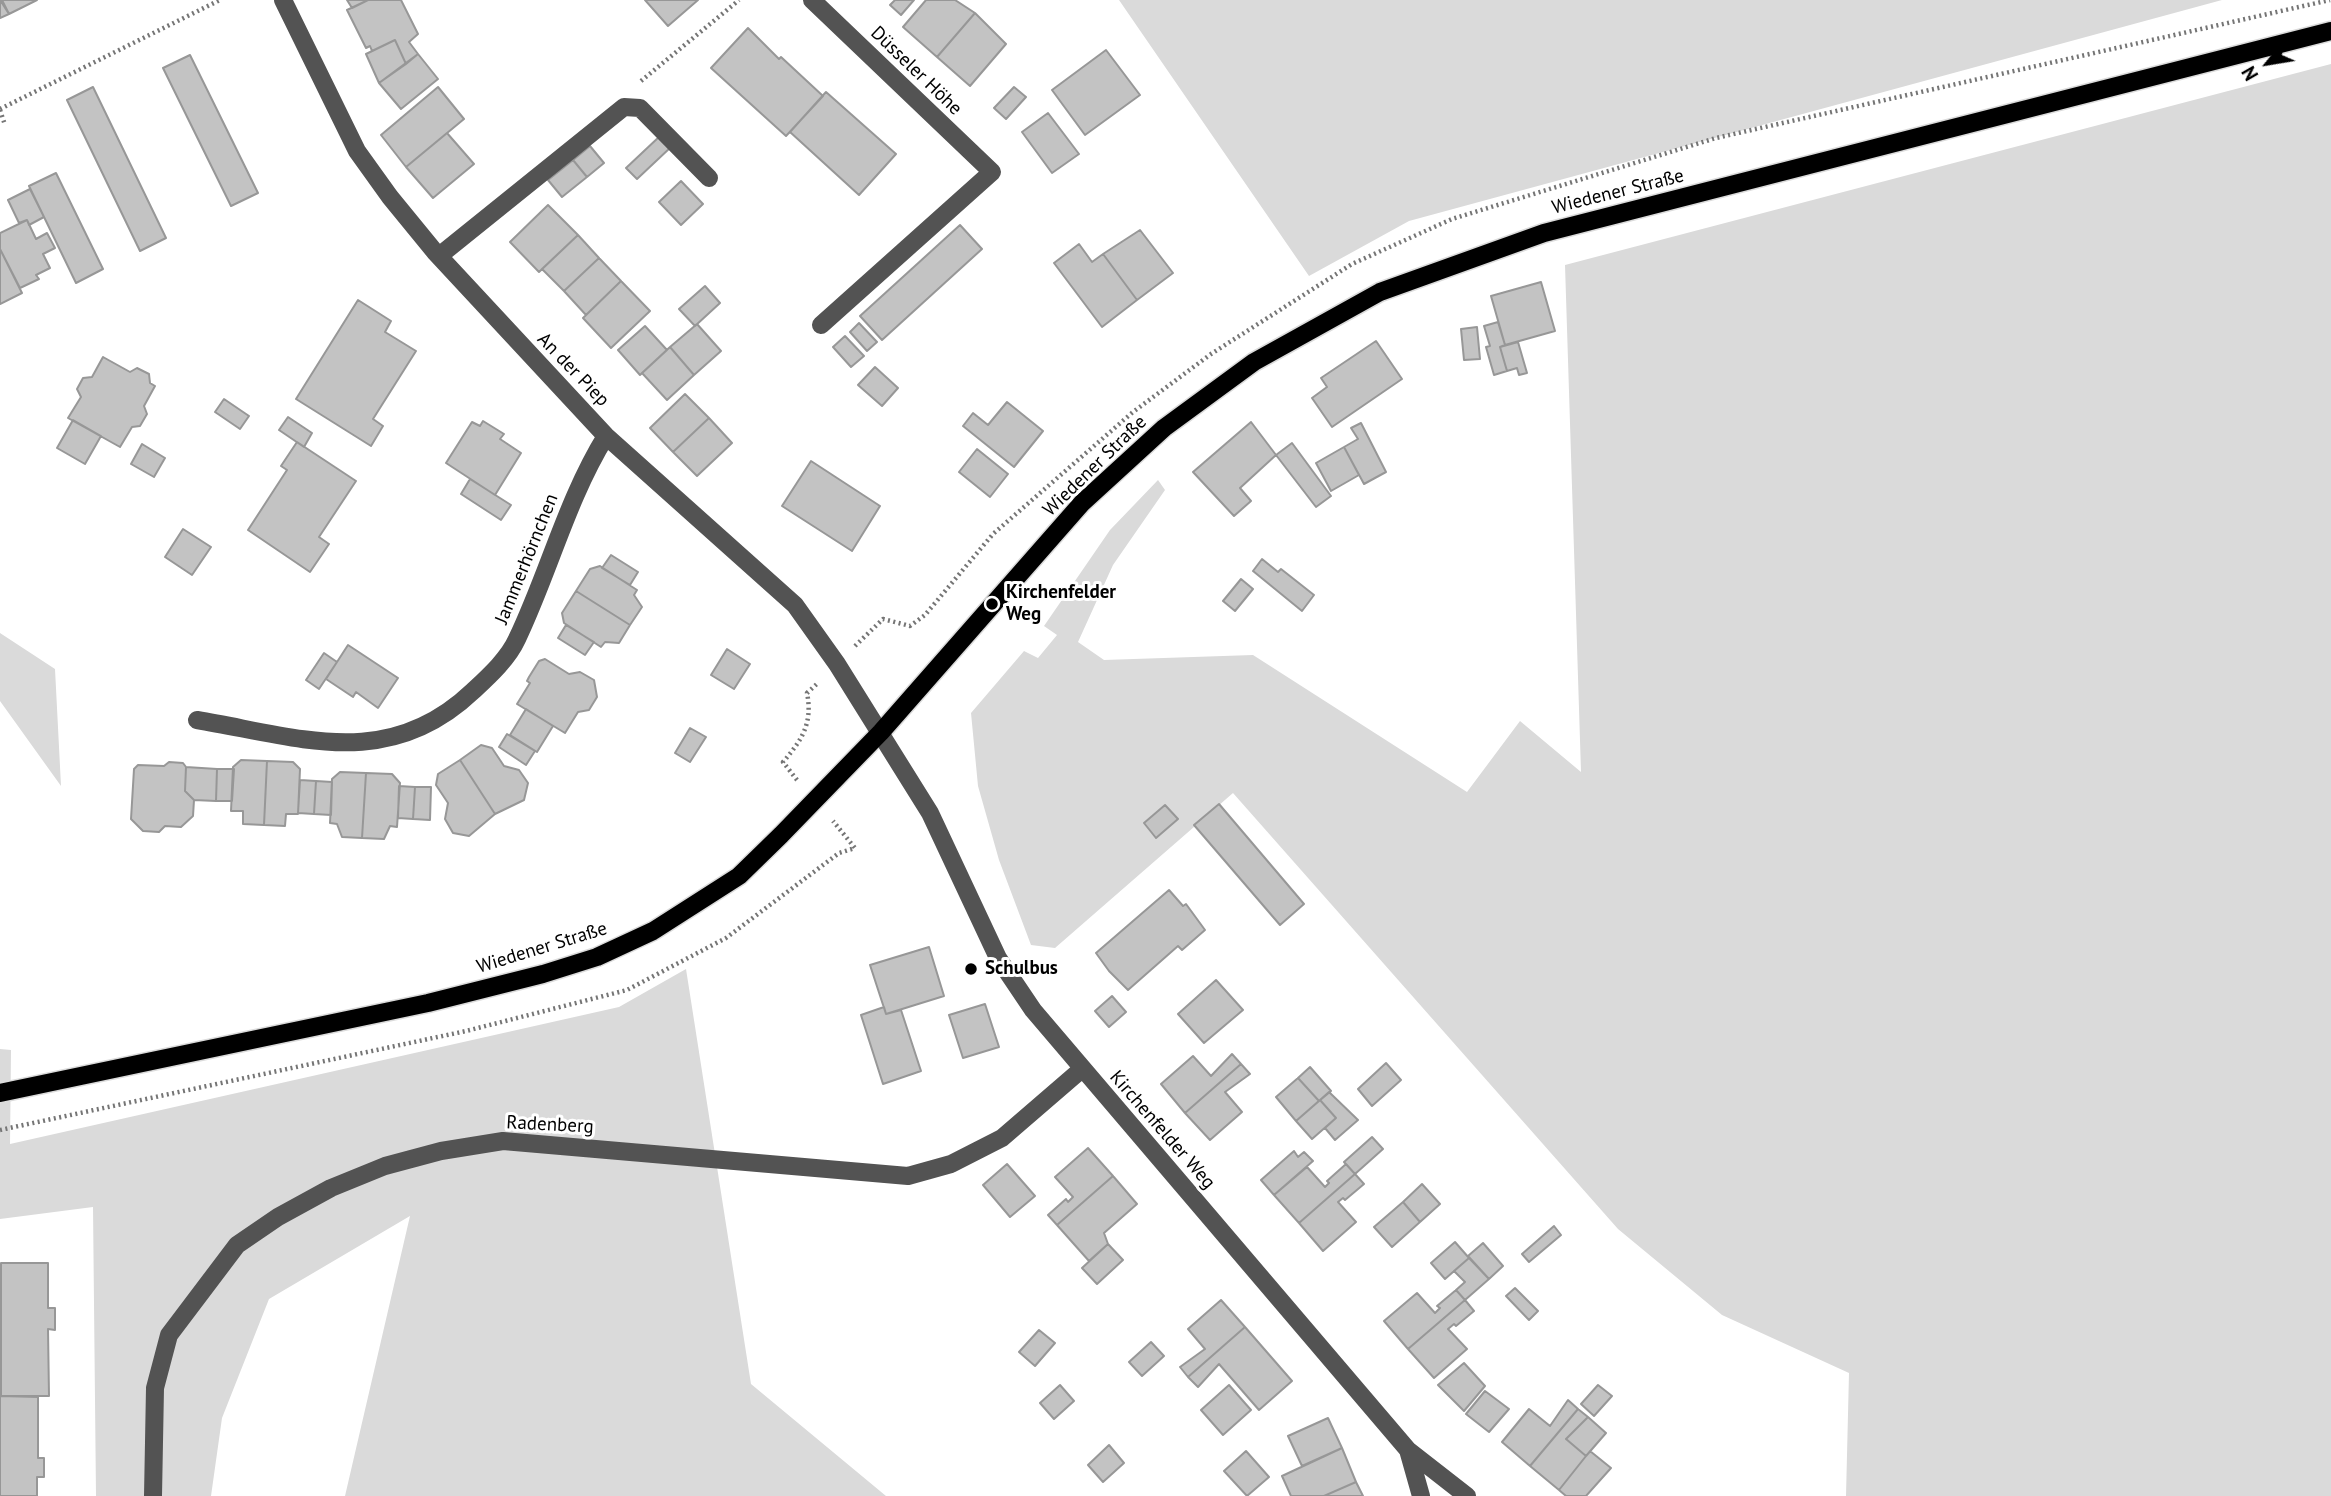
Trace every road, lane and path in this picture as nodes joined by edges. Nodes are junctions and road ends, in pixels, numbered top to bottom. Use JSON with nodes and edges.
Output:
{"nodes":[{"id":1,"x":220,"y":0,"type":"edge"},
{"id":2,"x":283,"y":0,"type":"edge"},
{"id":3,"x":812,"y":0,"type":"edge"},
{"id":4,"x":2331,"y":31,"type":"edge"},
{"id":5,"x":0,"y":109,"type":"edge"},
{"id":6,"x":5,"y":125,"type":"dead end"},
{"id":7,"x":709,"y":178,"type":"dead end"},
{"id":8,"x":439,"y":256,"type":"junction"},
{"id":9,"x":821,"y":325,"type":"dead end"},
{"id":10,"x":607,"y":436,"type":"junction"},
{"id":11,"x":925,"y":615,"type":"dead end"},
{"id":12,"x":883,"y":620,"type":"dead end"},
{"id":13,"x":807,"y":693,"type":"dead end"},
{"id":14,"x":197,"y":720,"type":"dead end"},
{"id":15,"x":881,"y":732,"type":"junction"},
{"id":16,"x":783,"y":762,"type":"dead end"},
{"id":17,"x":1082,"y":1069,"type":"junction"},
{"id":18,"x":0,"y":1093,"type":"edge"},
{"id":19,"x":1409,"y":1450,"type":"junction"},
{"id":20,"x":153,"y":1496,"type":"edge"},
{"id":21,"x":1421,"y":1496,"type":"edge"},
{"id":22,"x":1467,"y":1496,"type":"edge"}],
"edges":[{"from":1,"to":5,"type":"path"},
{"from":2,"to":8,"type":"street","name":"An der Piep"},
{"from":3,"to":9,"type":"street","name":"Düsseler Höhe"},
{"from":4,"to":15,"type":"main road","name":"Wiedener Straße"},
{"from":5,"to":6,"type":"path"},
{"from":7,"to":8,"type":"street"},
{"from":8,"to":10,"type":"street","name":"An der Piep"},
{"from":10,"to":14,"type":"street","name":"Jammerhörnchen"},
{"from":10,"to":15,"type":"street","name":"An der Piep"},
{"from":11,"to":12,"type":"path"},
{"from":13,"to":16,"type":"path"},
{"from":15,"to":17,"type":"street","name":"Kirchenfelder Weg"},
{"from":15,"to":18,"type":"main road","name":"Wiedener Straße"},
{"from":17,"to":19,"type":"street","name":"Kirchenfelder Weg"},
{"from":17,"to":20,"type":"street","name":"Radenberg"},
{"from":19,"to":21,"type":"street","name":"Kirchenfelder Weg"},
{"from":19,"to":22,"type":"street"}]}
